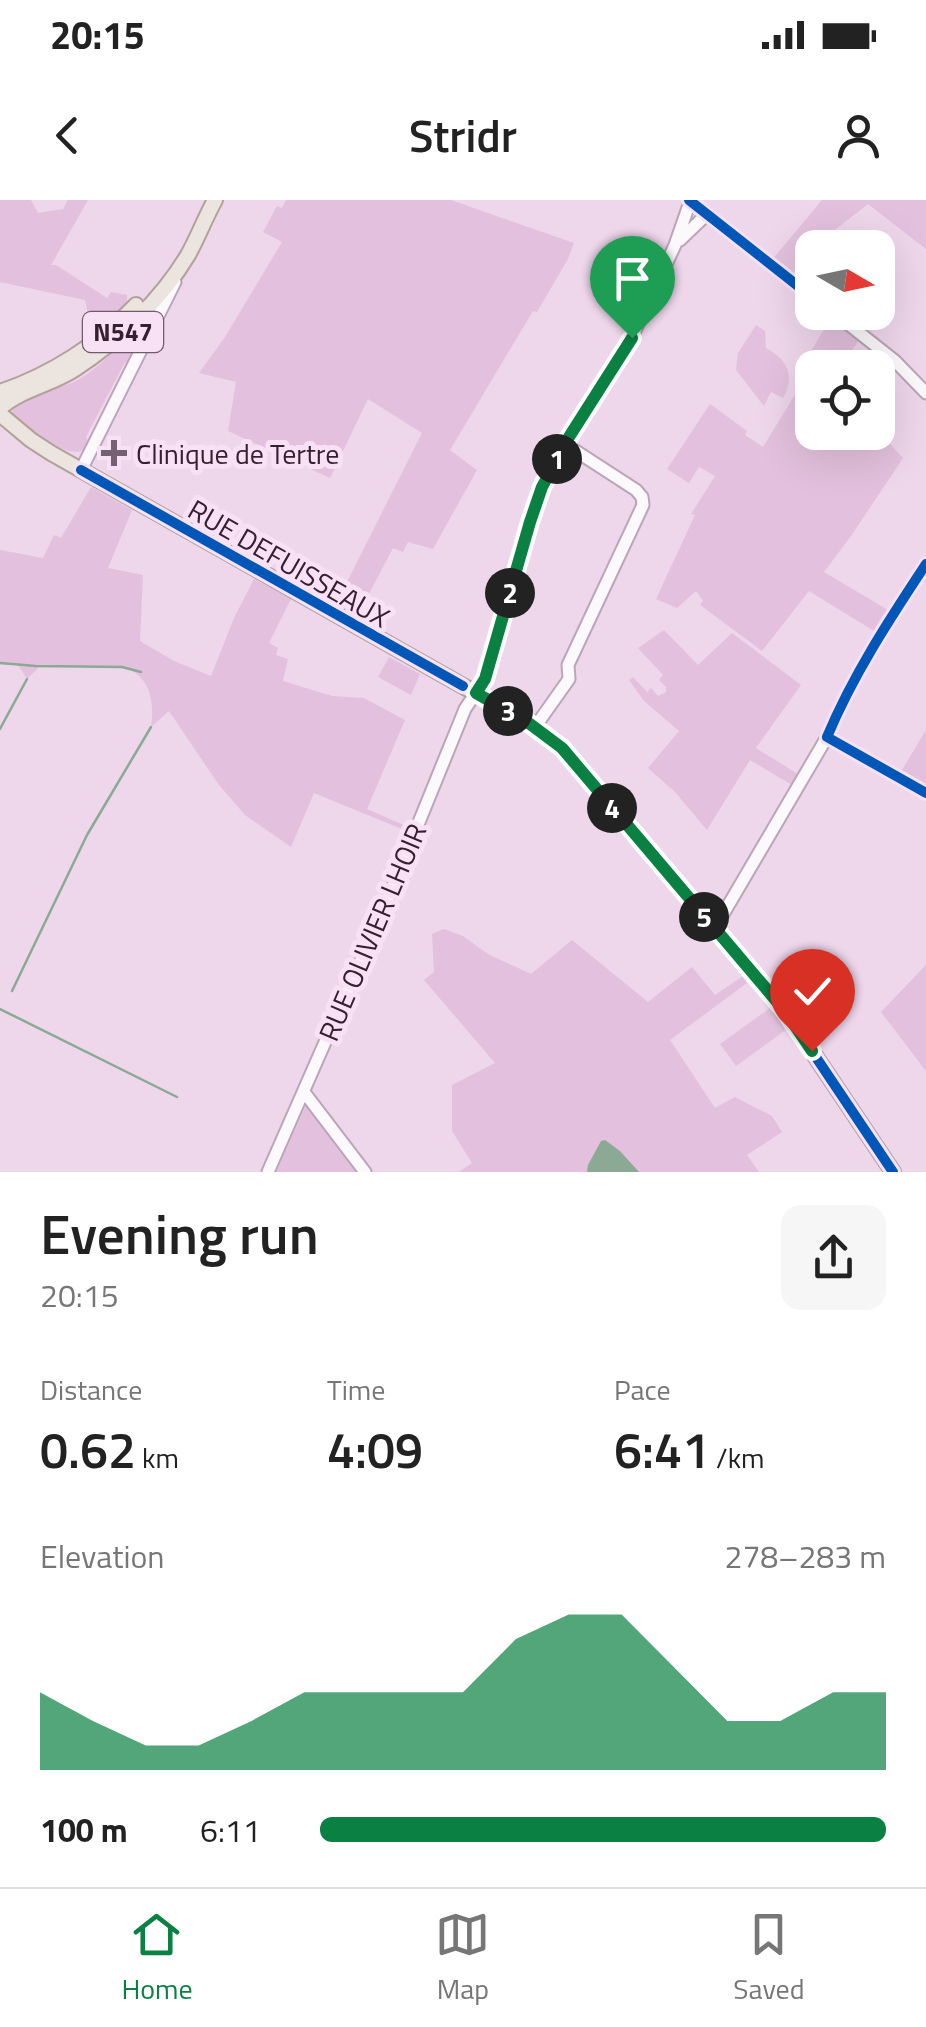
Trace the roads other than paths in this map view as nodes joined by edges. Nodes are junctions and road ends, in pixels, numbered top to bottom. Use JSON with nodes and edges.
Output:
{"nodes":[{"id":1,"x":215,"y":200,"type":"edge"},
{"id":2,"x":690,"y":201,"type":"edge"},
{"id":3,"x":207,"y":214,"type":"junction"},
{"id":4,"x":706,"y":215,"type":"junction"},
{"id":5,"x":675,"y":245,"type":"junction"},
{"id":6,"x":186,"y":259,"type":"junction"},
{"id":7,"x":795,"y":284,"type":"edge"},
{"id":8,"x":856,"y":330,"type":"edge"},
{"id":9,"x":0,"y":392,"type":"edge"},
{"id":10,"x":926,"y":393,"type":"edge"},
{"id":11,"x":0,"y":411,"type":"edge"},
{"id":12,"x":0,"y":430,"type":"edge"},
{"id":13,"x":30,"y":440,"type":"junction"},
{"id":14,"x":565,"y":444,"type":"junction"},
{"id":15,"x":81,"y":470,"type":"junction"},
{"id":16,"x":926,"y":564,"type":"edge"},
{"id":17,"x":476,"y":693,"type":"junction"},
{"id":18,"x":535,"y":728,"type":"junction"},
{"id":19,"x":827,"y":737,"type":"junction"},
{"id":20,"x":926,"y":793,"type":"edge"},
{"id":21,"x":715,"y":928,"type":"junction"},
{"id":22,"x":304,"y":1092,"type":"junction"},
{"id":23,"x":268,"y":1172,"type":"edge"},
{"id":24,"x":365,"y":1172,"type":"edge"},
{"id":25,"x":893,"y":1172,"type":"edge"}],
"edges":[{"from":1,"to":3,"type":"main road","number":"N547"},
{"from":2,"to":4,"type":"street"},
{"from":2,"to":5,"type":"street","name":"RUE OLIVIER LHOIR"},
{"from":3,"to":6,"type":"main road","number":"N547"},
{"from":3,"to":9,"type":"main road","number":"N547"},
{"from":4,"to":5,"type":"street"},
{"from":4,"to":7,"type":"street"},
{"from":5,"to":14,"type":"street","name":"RUE OLIVIER LHOIR"},
{"from":6,"to":11,"type":"main road","number":"N547"},
{"from":6,"to":15,"type":"street"},
{"from":8,"to":10,"type":"street"},
{"from":11,"to":13,"type":"main road","name":"RUE DEFUISSEAUX"},
{"from":12,"to":13,"type":"main road","name":"RUE DEFUISSEAUX"},
{"from":13,"to":15,"type":"main road","name":"RUE DEFUISSEAUX"},
{"from":14,"to":17,"type":"street","name":"RUE OLIVIER LHOIR"},
{"from":14,"to":18,"type":"street"},
{"from":15,"to":17,"type":"main road","name":"RUE DEFUISSEAUX"},
{"from":16,"to":19,"type":"street"},
{"from":17,"to":18,"type":"main road","name":"RUE DEFUISSEAUX"},
{"from":17,"to":22,"type":"street","name":"RUE OLIVIER LHOIR"},
{"from":18,"to":21,"type":"main road","name":"RUE DEFUISSEAUX"},
{"from":19,"to":20,"type":"street"},
{"from":19,"to":21,"type":"street"},
{"from":21,"to":25,"type":"main road","name":"RUE DEFUISSEAUX"},
{"from":22,"to":23,"type":"street","name":"RUE OLIVIER LHOIR"},
{"from":22,"to":24,"type":"street"}]}
